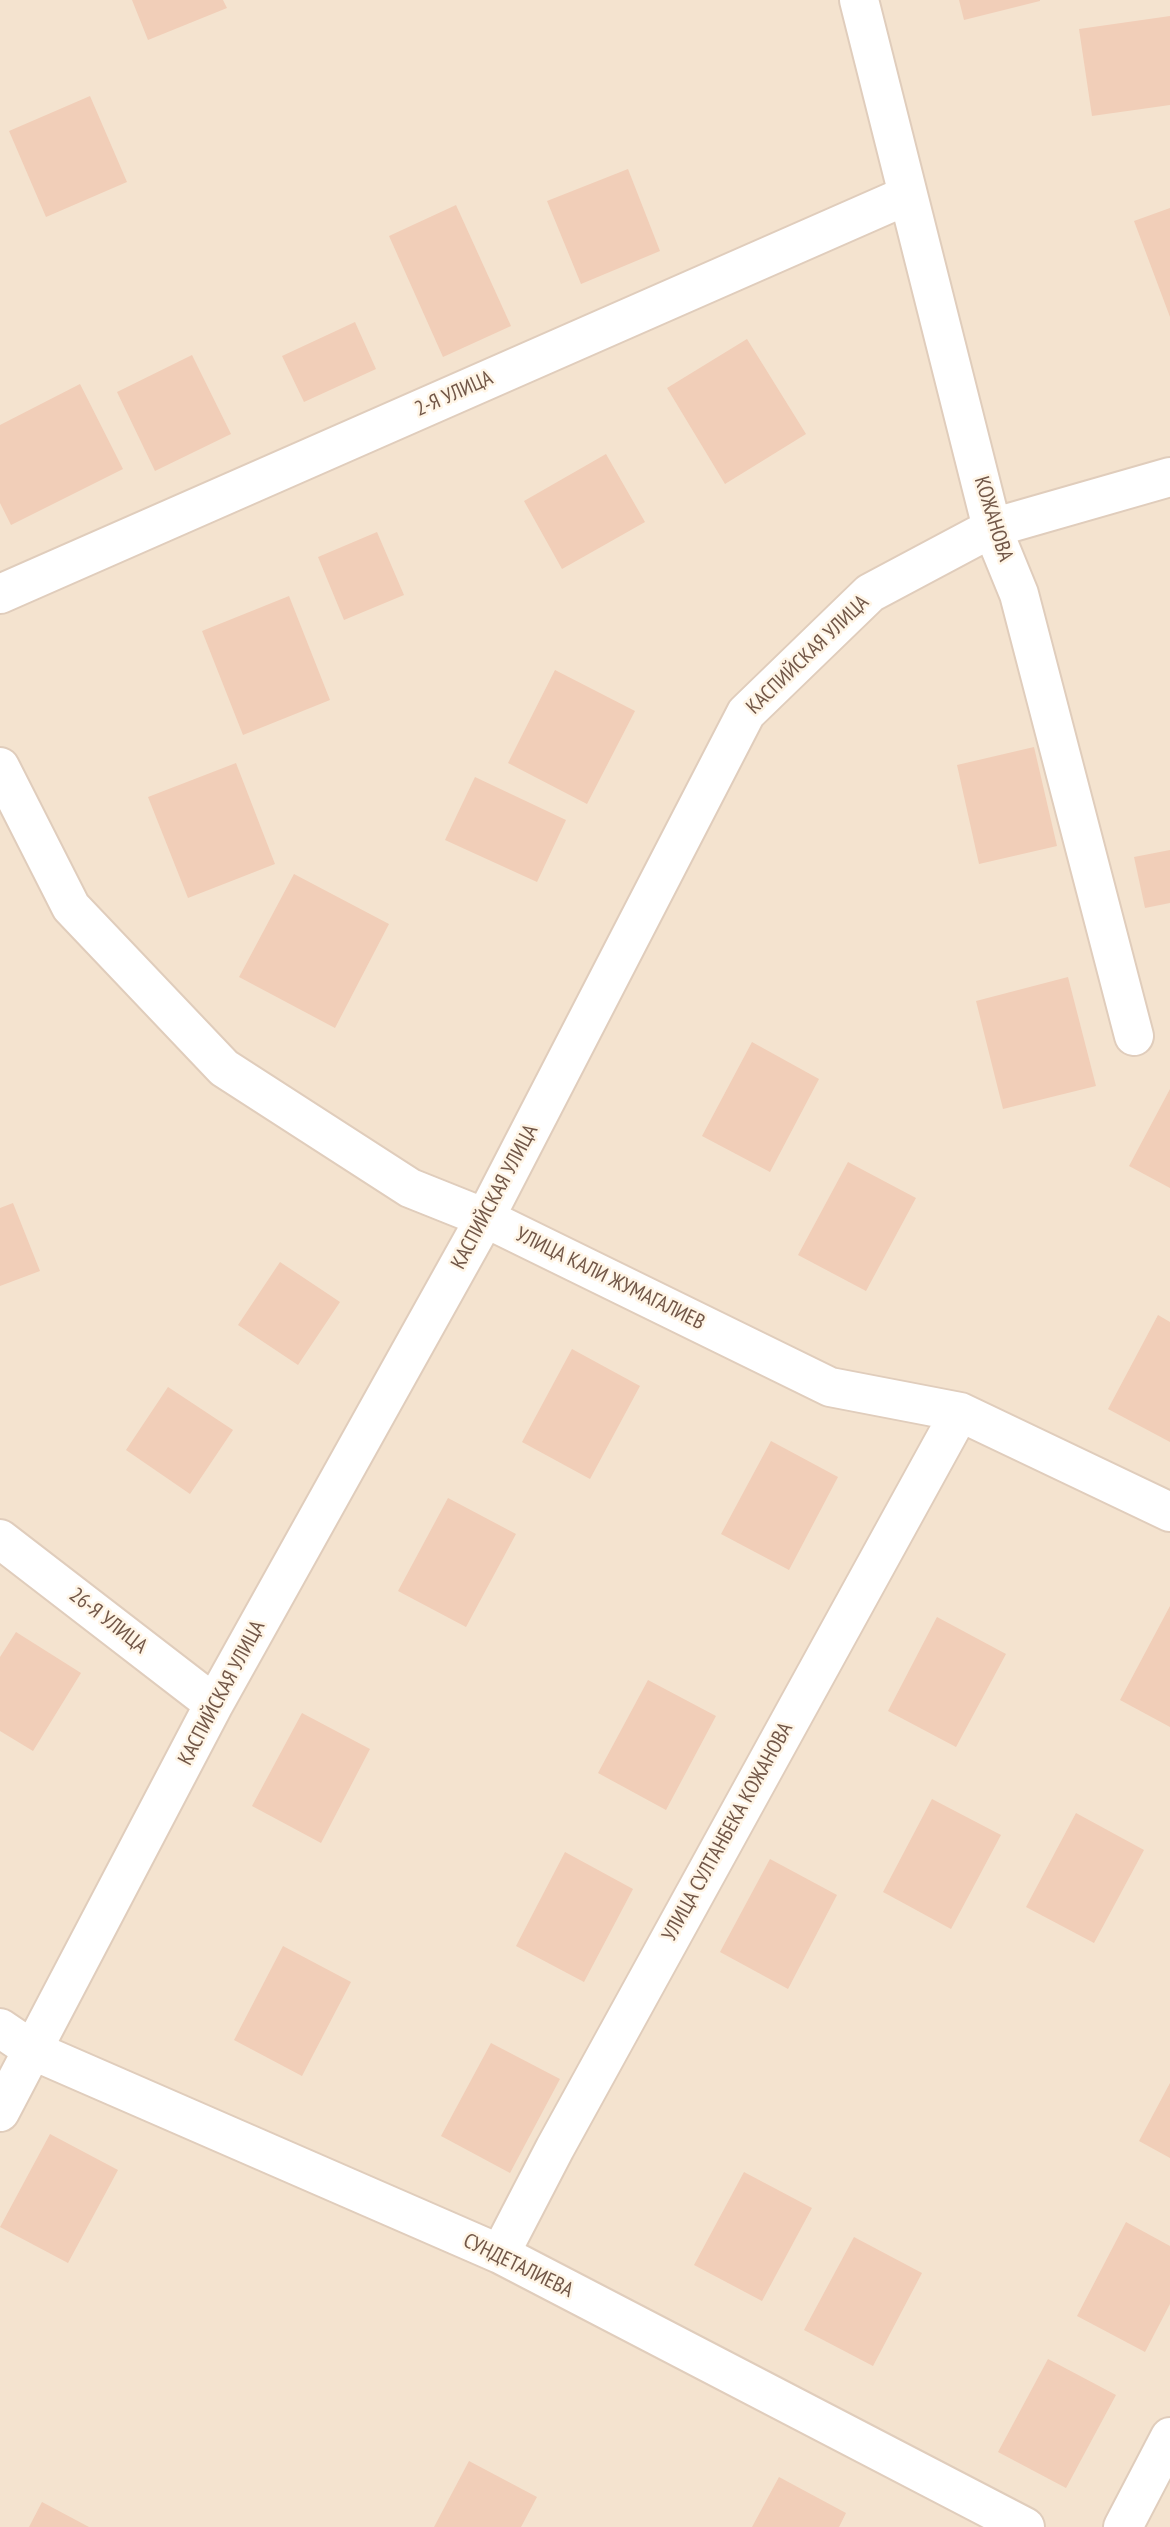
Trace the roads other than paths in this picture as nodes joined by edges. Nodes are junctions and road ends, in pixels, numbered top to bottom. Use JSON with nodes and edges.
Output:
{"nodes":[{"id":1,"x":859,"y":0,"type":"edge"},
{"id":2,"x":908,"y":195,"type":"junction"},
{"id":3,"x":1170,"y":477,"type":"edge"},
{"id":4,"x":992,"y":527,"type":"junction"},
{"id":5,"x":0,"y":594,"type":"edge"},
{"id":6,"x":0,"y":767,"type":"edge"},
{"id":7,"x":1134,"y":1036,"type":"dead end"},
{"id":8,"x":485,"y":1218,"type":"junction"},
{"id":9,"x":960,"y":1412,"type":"junction"},
{"id":10,"x":1170,"y":1512,"type":"edge"},
{"id":11,"x":0,"y":1539,"type":"edge"},
{"id":12,"x":214,"y":1704,"type":"junction"},
{"id":13,"x":0,"y":2028,"type":"edge"},
{"id":14,"x":34,"y":2051,"type":"junction"},
{"id":15,"x":0,"y":2112,"type":"edge"},
{"id":16,"x":500,"y":2255,"type":"junction"},
{"id":17,"x":1170,"y":2437,"type":"edge"},
{"id":18,"x":1026,"y":2527,"type":"edge"},
{"id":19,"x":1123,"y":2527,"type":"edge"}],
"edges":[{"from":1,"to":2,"type":"street","name":"КОЖАНОВА"},
{"from":2,"to":4,"type":"street","name":"КОЖАНОВА"},
{"from":2,"to":5,"type":"street","name":"2-Я УЛИЦА"},
{"from":3,"to":4,"type":"street","name":"КАСПИЙСКАЯ УЛИЦА"},
{"from":4,"to":7,"type":"street","name":"КОЖАНОВА"},
{"from":4,"to":8,"type":"street","name":"КАСПИЙСКАЯ УЛИЦА"},
{"from":6,"to":8,"type":"street","name":"УЛИЦА КАЛИ ЖУМАГАЛИЕВ"},
{"from":8,"to":9,"type":"street","name":"УЛИЦА КАЛИ ЖУМАГАЛИЕВ"},
{"from":8,"to":12,"type":"street","name":"КАСПИЙСКАЯ УЛИЦА"},
{"from":9,"to":10,"type":"street","name":"УЛИЦА КАЛИ ЖУМАГАЛИЕВ"},
{"from":9,"to":16,"type":"street","name":"УЛИЦА СУЛТАНБЕКА КОЖАНОВА"},
{"from":11,"to":12,"type":"street","name":"26-Я УЛИЦА"},
{"from":12,"to":14,"type":"street","name":"КАСПИЙСКАЯ УЛИЦА"},
{"from":13,"to":14,"type":"street","name":"СУНДЕТАЛИЕВА"},
{"from":14,"to":15,"type":"street","name":"КАСПИЙСКАЯ УЛИЦА"},
{"from":14,"to":16,"type":"street","name":"СУНДЕТАЛИЕВА"},
{"from":16,"to":18,"type":"street","name":"СУНДЕТАЛИЕВА"},
{"from":17,"to":19,"type":"street"}]}
